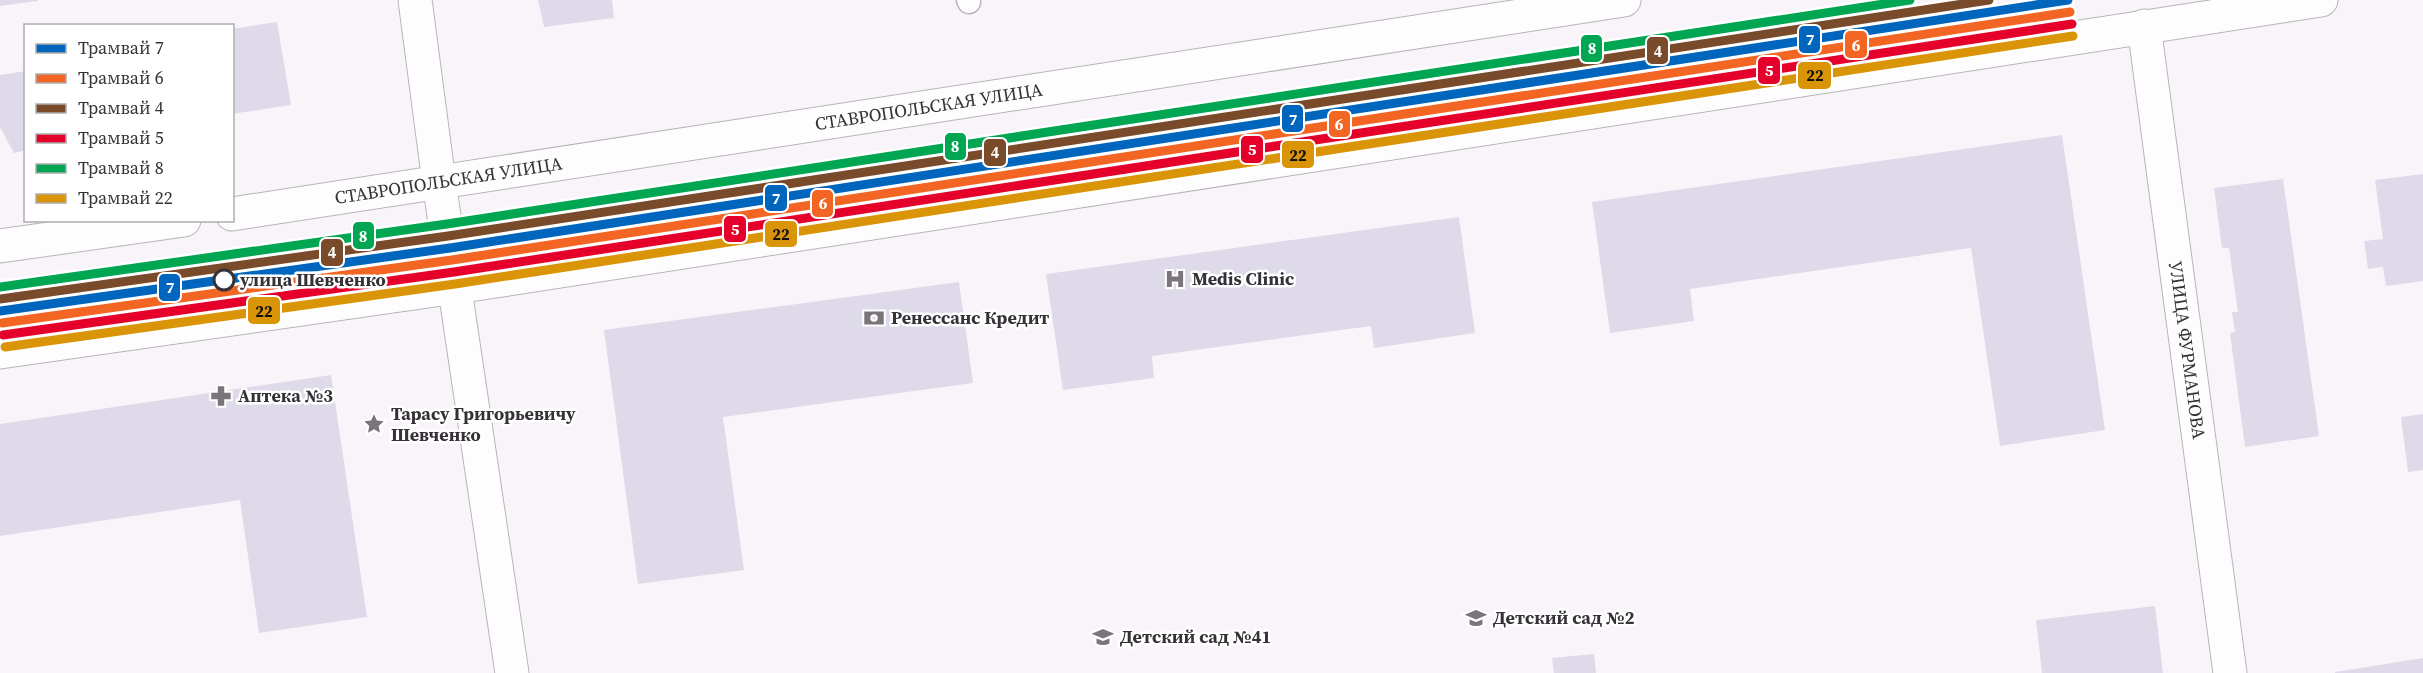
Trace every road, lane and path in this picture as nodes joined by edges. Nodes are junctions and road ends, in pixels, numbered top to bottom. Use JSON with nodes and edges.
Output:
{"nodes":[{"id":1,"x":415,"y":0,"type":"edge"},
{"id":2,"x":1624,"y":0,"type":"edge"},
{"id":3,"x":2321,"y":0,"type":"edge"},
{"id":4,"x":2144,"y":27,"type":"junction"},
{"id":5,"x":439,"y":182,"type":"junction"},
{"id":6,"x":234,"y":214,"type":"edge"},
{"id":7,"x":170,"y":222,"type":"edge"},
{"id":8,"x":0,"y":246,"type":"edge"},
{"id":9,"x":456,"y":287,"type":"junction"},
{"id":10,"x":0,"y":352,"type":"edge"},
{"id":11,"x":512,"y":673,"type":"edge"},
{"id":12,"x":2230,"y":673,"type":"edge"}],
"edges":[{"from":1,"to":5,"type":"main road"},
{"from":2,"to":5,"type":"main road","name":"СТАВРОПОЛЬСКАЯ УЛИЦА"},
{"from":3,"to":4,"type":"main road"},
{"from":4,"to":9,"type":"main road"},
{"from":4,"to":12,"type":"main road","name":"УЛИЦА ФУРМАНОВА"},
{"from":5,"to":6,"type":"main road","name":"СТАВРОПОЛЬСКАЯ УЛИЦА"},
{"from":5,"to":9,"type":"main road"},
{"from":7,"to":8,"type":"main road"},
{"from":9,"to":10,"type":"main road"},
{"from":9,"to":11,"type":"main road"}]}
